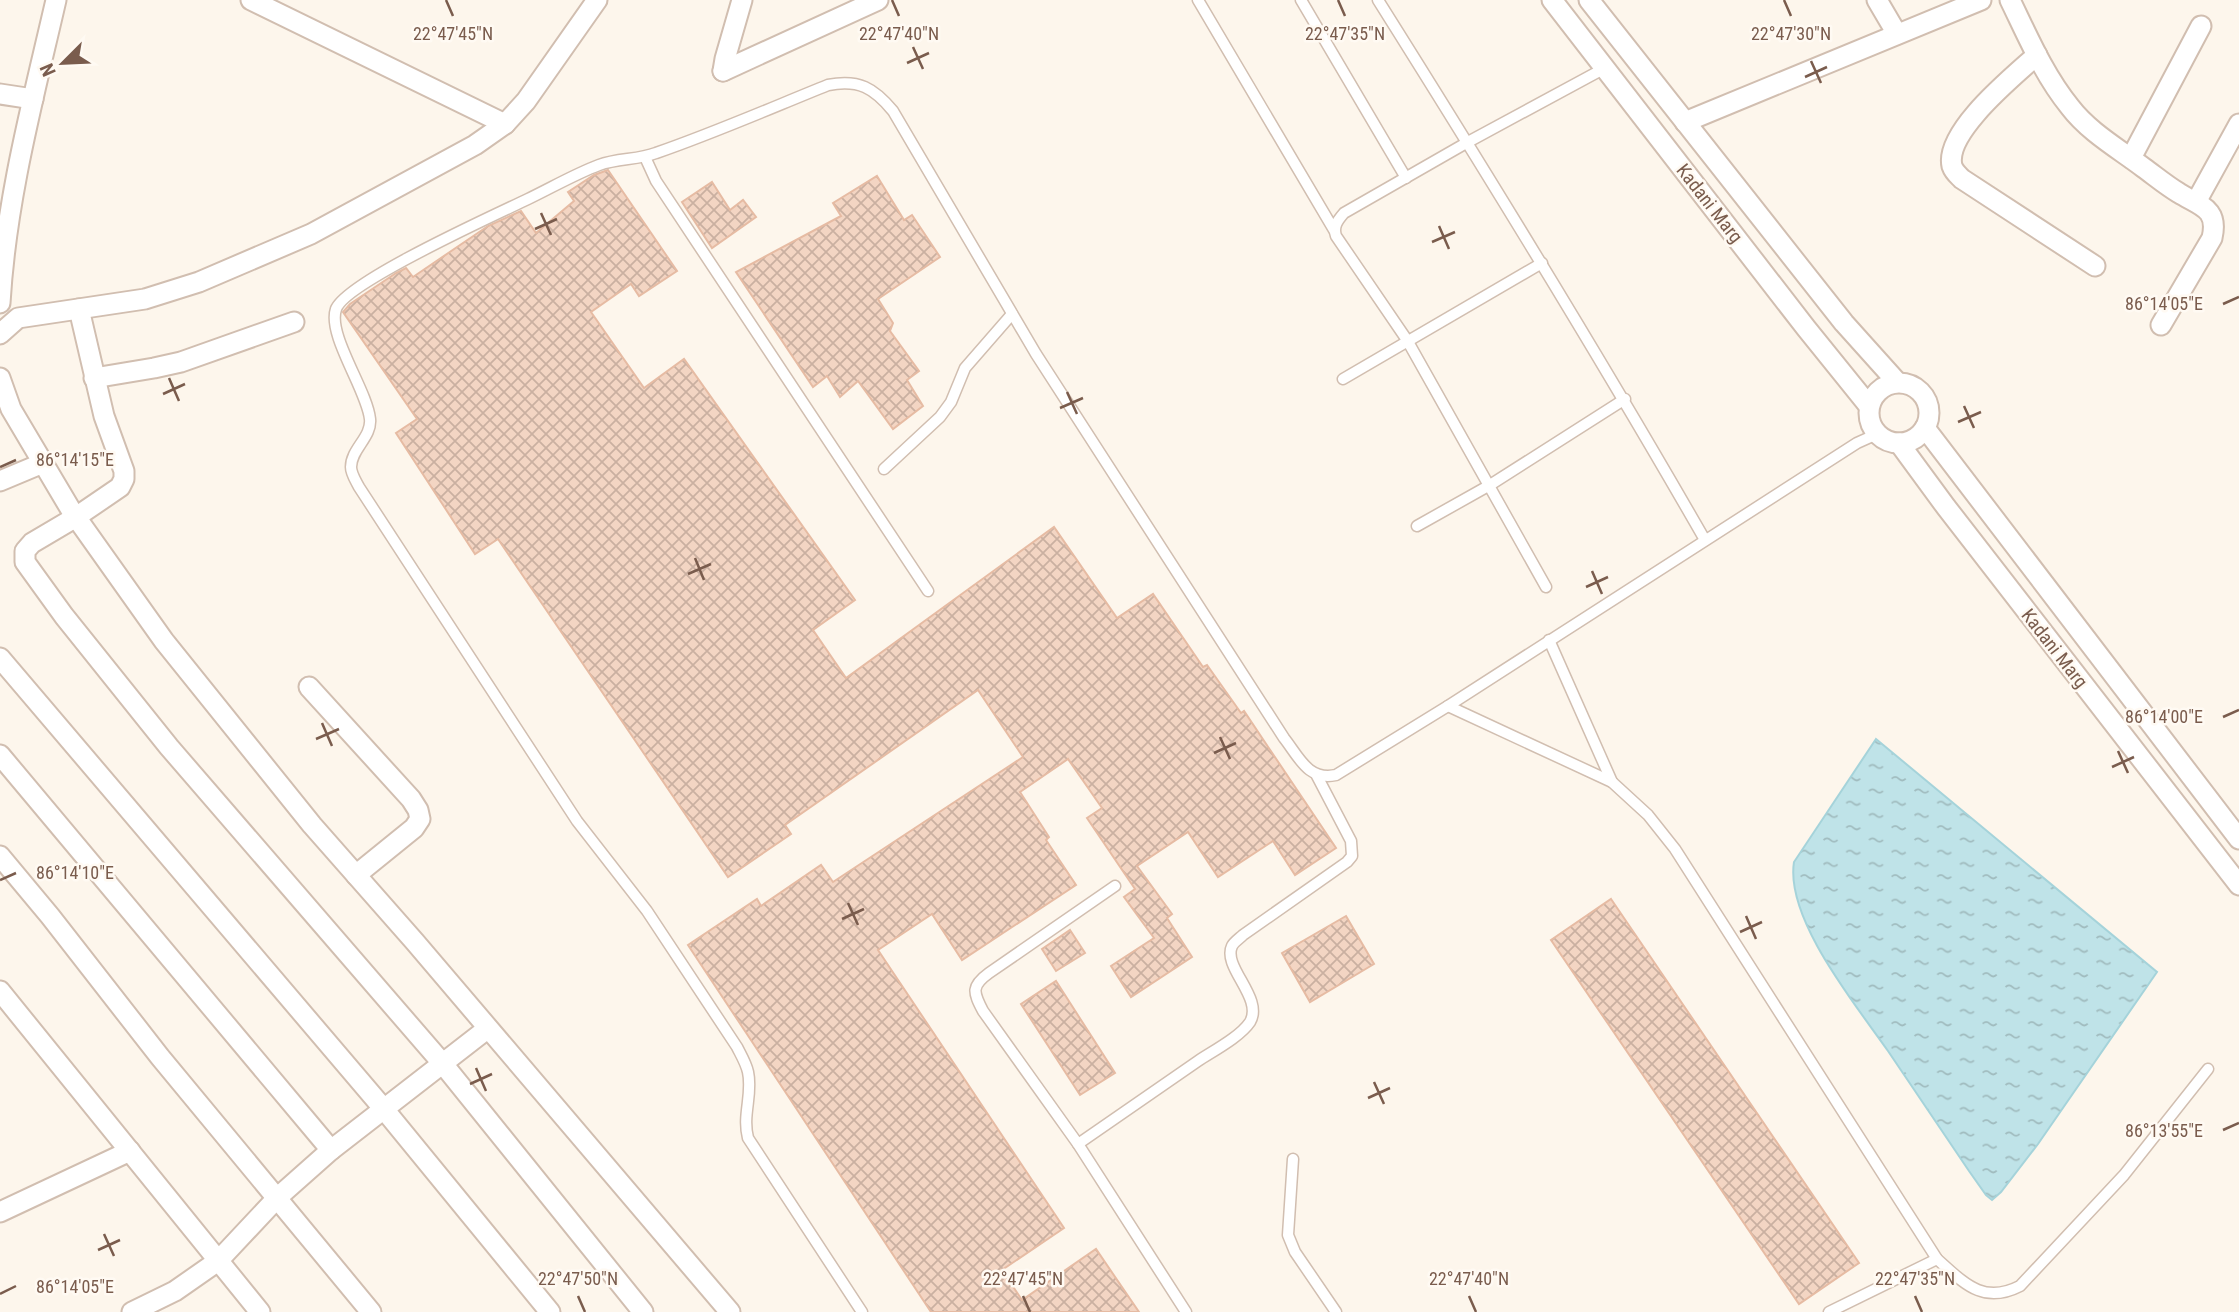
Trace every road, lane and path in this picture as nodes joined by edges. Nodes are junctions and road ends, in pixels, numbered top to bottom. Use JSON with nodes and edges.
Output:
{"nodes":[{"id":1,"x":56,"y":0,"type":"edge"},
{"id":2,"x":251,"y":0,"type":"edge"},
{"id":3,"x":597,"y":0,"type":"edge"},
{"id":4,"x":742,"y":0,"type":"edge"},
{"id":5,"x":878,"y":0,"type":"edge"},
{"id":6,"x":1198,"y":0,"type":"edge"},
{"id":7,"x":1301,"y":0,"type":"edge"},
{"id":8,"x":1378,"y":0,"type":"edge"},
{"id":9,"x":1552,"y":0,"type":"edge"},
{"id":10,"x":1588,"y":0,"type":"edge"},
{"id":11,"x":1877,"y":0,"type":"edge"},
{"id":12,"x":1981,"y":0,"type":"edge"},
{"id":13,"x":2010,"y":0,"type":"edge"},
{"id":14,"x":277,"y":6,"type":"edge"},
{"id":15,"x":2201,"y":26,"type":"dead end"},
{"id":16,"x":1897,"y":34,"type":"junction"},
{"id":17,"x":2037,"y":55,"type":"junction"},
{"id":18,"x":1605,"y":68,"type":"junction"},
{"id":19,"x":0,"y":94,"type":"edge"},
{"id":20,"x":33,"y":99,"type":"junction"},
{"id":21,"x":1685,"y":122,"type":"junction"},
{"id":22,"x":505,"y":124,"type":"junction"},
{"id":23,"x":2239,"y":124,"type":"edge"},
{"id":24,"x":1468,"y":142,"type":"junction"},
{"id":25,"x":645,"y":157,"type":"junction"},
{"id":26,"x":2131,"y":158,"type":"junction"},
{"id":27,"x":1406,"y":178,"type":"junction"},
{"id":28,"x":2196,"y":202,"type":"junction"},
{"id":29,"x":1334,"y":230,"type":"junction"},
{"id":30,"x":1542,"y":262,"type":"junction"},
{"id":31,"x":2095,"y":265,"type":"dead end"},
{"id":32,"x":1,"y":268,"type":"edge"},
{"id":33,"x":0,"y":303,"type":"edge"},
{"id":34,"x":79,"y":309,"type":"junction"},
{"id":35,"x":1012,"y":314,"type":"junction"},
{"id":36,"x":294,"y":322,"type":"dead end"},
{"id":37,"x":2161,"y":325,"type":"dead end"},
{"id":38,"x":0,"y":334,"type":"edge"},
{"id":39,"x":1407,"y":340,"type":"junction"},
{"id":40,"x":94,"y":378,"type":"junction"},
{"id":41,"x":0,"y":379,"type":"edge"},
{"id":42,"x":1342,"y":379,"type":"dead end"},
{"id":43,"x":1897,"y":382,"type":"junction"},
{"id":44,"x":1625,"y":400,"type":"junction"},
{"id":45,"x":1869,"y":405,"type":"junction"},
{"id":46,"x":6,"y":410,"type":"edge"},
{"id":47,"x":1925,"y":428,"type":"junction"},
{"id":48,"x":1877,"y":434,"type":"junction"},
{"id":49,"x":1899,"y":443,"type":"junction"},
{"id":50,"x":43,"y":463,"type":"junction"},
{"id":51,"x":884,"y":469,"type":"dead end"},
{"id":52,"x":0,"y":481,"type":"edge"},
{"id":53,"x":1490,"y":485,"type":"junction"},
{"id":54,"x":76,"y":517,"type":"junction"},
{"id":55,"x":1417,"y":526,"type":"dead end"},
{"id":56,"x":1705,"y":540,"type":"junction"},
{"id":57,"x":1546,"y":587,"type":"dead end"},
{"id":58,"x":928,"y":591,"type":"dead end"},
{"id":59,"x":1549,"y":640,"type":"junction"},
{"id":60,"x":0,"y":658,"type":"edge"},
{"id":61,"x":309,"y":687,"type":"dead end"},
{"id":62,"x":1448,"y":706,"type":"junction"},
{"id":63,"x":0,"y":755,"type":"edge"},
{"id":64,"x":1317,"y":776,"type":"junction"},
{"id":65,"x":1612,"y":782,"type":"junction"},
{"id":66,"x":2239,"y":839,"type":"edge"},
{"id":67,"x":0,"y":856,"type":"edge"},
{"id":68,"x":356,"y":875,"type":"junction"},
{"id":69,"x":2239,"y":885,"type":"edge"},
{"id":70,"x":1115,"y":886,"type":"dead end"},
{"id":71,"x":0,"y":991,"type":"edge"},
{"id":72,"x":487,"y":1029,"type":"junction"},
{"id":73,"x":443,"y":1064,"type":"junction"},
{"id":74,"x":2208,"y":1069,"type":"dead end"},
{"id":75,"x":383,"y":1108,"type":"junction"},
{"id":76,"x":1078,"y":1144,"type":"junction"},
{"id":77,"x":331,"y":1150,"type":"junction"},
{"id":78,"x":130,"y":1151,"type":"junction"},
{"id":79,"x":1293,"y":1159,"type":"dead end"},
{"id":80,"x":278,"y":1197,"type":"junction"},
{"id":81,"x":0,"y":1212,"type":"edge"},
{"id":82,"x":1937,"y":1259,"type":"junction"},
{"id":83,"x":218,"y":1261,"type":"junction"},
{"id":84,"x":132,"y":1312,"type":"edge"},
{"id":85,"x":260,"y":1312,"type":"edge"},
{"id":86,"x":372,"y":1312,"type":"edge"},
{"id":87,"x":550,"y":1312,"type":"edge"},
{"id":88,"x":643,"y":1312,"type":"edge"},
{"id":89,"x":730,"y":1312,"type":"edge"},
{"id":90,"x":862,"y":1312,"type":"edge"},
{"id":91,"x":1186,"y":1312,"type":"edge"},
{"id":92,"x":1336,"y":1312,"type":"edge"},
{"id":93,"x":1829,"y":1312,"type":"edge"}],
"edges":[{"from":1,"to":20,"type":"street"},
{"from":2,"to":14,"type":"street"},
{"from":3,"to":22,"type":"street"},
{"from":4,"to":5,"type":"street"},
{"from":6,"to":29,"type":"lane"},
{"from":7,"to":27,"type":"lane"},
{"from":8,"to":24,"type":"lane"},
{"from":9,"to":18,"type":"street","name":"Kadani Marg"},
{"from":10,"to":21,"type":"street","name":"Kadani Marg"},
{"from":11,"to":16,"type":"street"},
{"from":12,"to":16,"type":"street"},
{"from":13,"to":17,"type":"street"},
{"from":14,"to":22,"type":"street"},
{"from":15,"to":26,"type":"street"},
{"from":16,"to":21,"type":"street"},
{"from":17,"to":26,"type":"street"},
{"from":17,"to":31,"type":"street"},
{"from":18,"to":24,"type":"lane"},
{"from":18,"to":45,"type":"street","name":"Kadani Marg"},
{"from":19,"to":20,"type":"street"},
{"from":20,"to":32,"type":"street"},
{"from":21,"to":43,"type":"street","name":"Kadani Marg"},
{"from":22,"to":34,"type":"street"},
{"from":23,"to":28,"type":"street"},
{"from":24,"to":27,"type":"lane"},
{"from":24,"to":30,"type":"lane"},
{"from":25,"to":35,"type":"lane"},
{"from":25,"to":58,"type":"lane"},
{"from":25,"to":90,"type":"lane"},
{"from":26,"to":28,"type":"street"},
{"from":27,"to":29,"type":"lane"},
{"from":28,"to":37,"type":"street"},
{"from":29,"to":39,"type":"lane"},
{"from":30,"to":39,"type":"lane"},
{"from":30,"to":44,"type":"lane"},
{"from":32,"to":33,"type":"street"},
{"from":34,"to":38,"type":"street"},
{"from":34,"to":40,"type":"street"},
{"from":35,"to":51,"type":"lane"},
{"from":35,"to":64,"type":"lane"},
{"from":36,"to":40,"type":"street"},
{"from":39,"to":42,"type":"lane"},
{"from":39,"to":53,"type":"lane"},
{"from":40,"to":54,"type":"street"},
{"from":41,"to":46,"type":"street"},
{"from":43,"to":45,"type":"street"},
{"from":43,"to":47,"type":"street"},
{"from":44,"to":53,"type":"lane"},
{"from":44,"to":56,"type":"lane"},
{"from":45,"to":48,"type":"street"},
{"from":46,"to":50,"type":"street"},
{"from":47,"to":49,"type":"street"},
{"from":47,"to":66,"type":"street","name":"Kadani Marg"},
{"from":48,"to":49,"type":"street"},
{"from":48,"to":56,"type":"lane"},
{"from":49,"to":69,"type":"street","name":"Kadani Marg"},
{"from":50,"to":52,"type":"street"},
{"from":50,"to":54,"type":"street"},
{"from":53,"to":55,"type":"lane"},
{"from":53,"to":57,"type":"lane"},
{"from":54,"to":68,"type":"street"},
{"from":54,"to":73,"type":"street"},
{"from":56,"to":59,"type":"lane"},
{"from":59,"to":62,"type":"lane"},
{"from":59,"to":65,"type":"lane"},
{"from":60,"to":75,"type":"street"},
{"from":61,"to":68,"type":"street"},
{"from":62,"to":64,"type":"lane"},
{"from":62,"to":65,"type":"lane"},
{"from":63,"to":77,"type":"street"},
{"from":64,"to":76,"type":"lane"},
{"from":65,"to":82,"type":"lane"},
{"from":67,"to":80,"type":"street"},
{"from":68,"to":72,"type":"street"},
{"from":70,"to":76,"type":"lane"},
{"from":71,"to":78,"type":"street"},
{"from":72,"to":73,"type":"street"},
{"from":72,"to":89,"type":"street"},
{"from":73,"to":75,"type":"street"},
{"from":73,"to":88,"type":"street"},
{"from":74,"to":82,"type":"lane"},
{"from":75,"to":77,"type":"street"},
{"from":75,"to":87,"type":"street"},
{"from":76,"to":91,"type":"lane"},
{"from":77,"to":80,"type":"street"},
{"from":78,"to":81,"type":"street"},
{"from":78,"to":83,"type":"street"},
{"from":79,"to":92,"type":"lane"},
{"from":80,"to":83,"type":"street"},
{"from":80,"to":86,"type":"street"},
{"from":82,"to":93,"type":"lane"},
{"from":83,"to":84,"type":"street"},
{"from":83,"to":85,"type":"street"}]}
